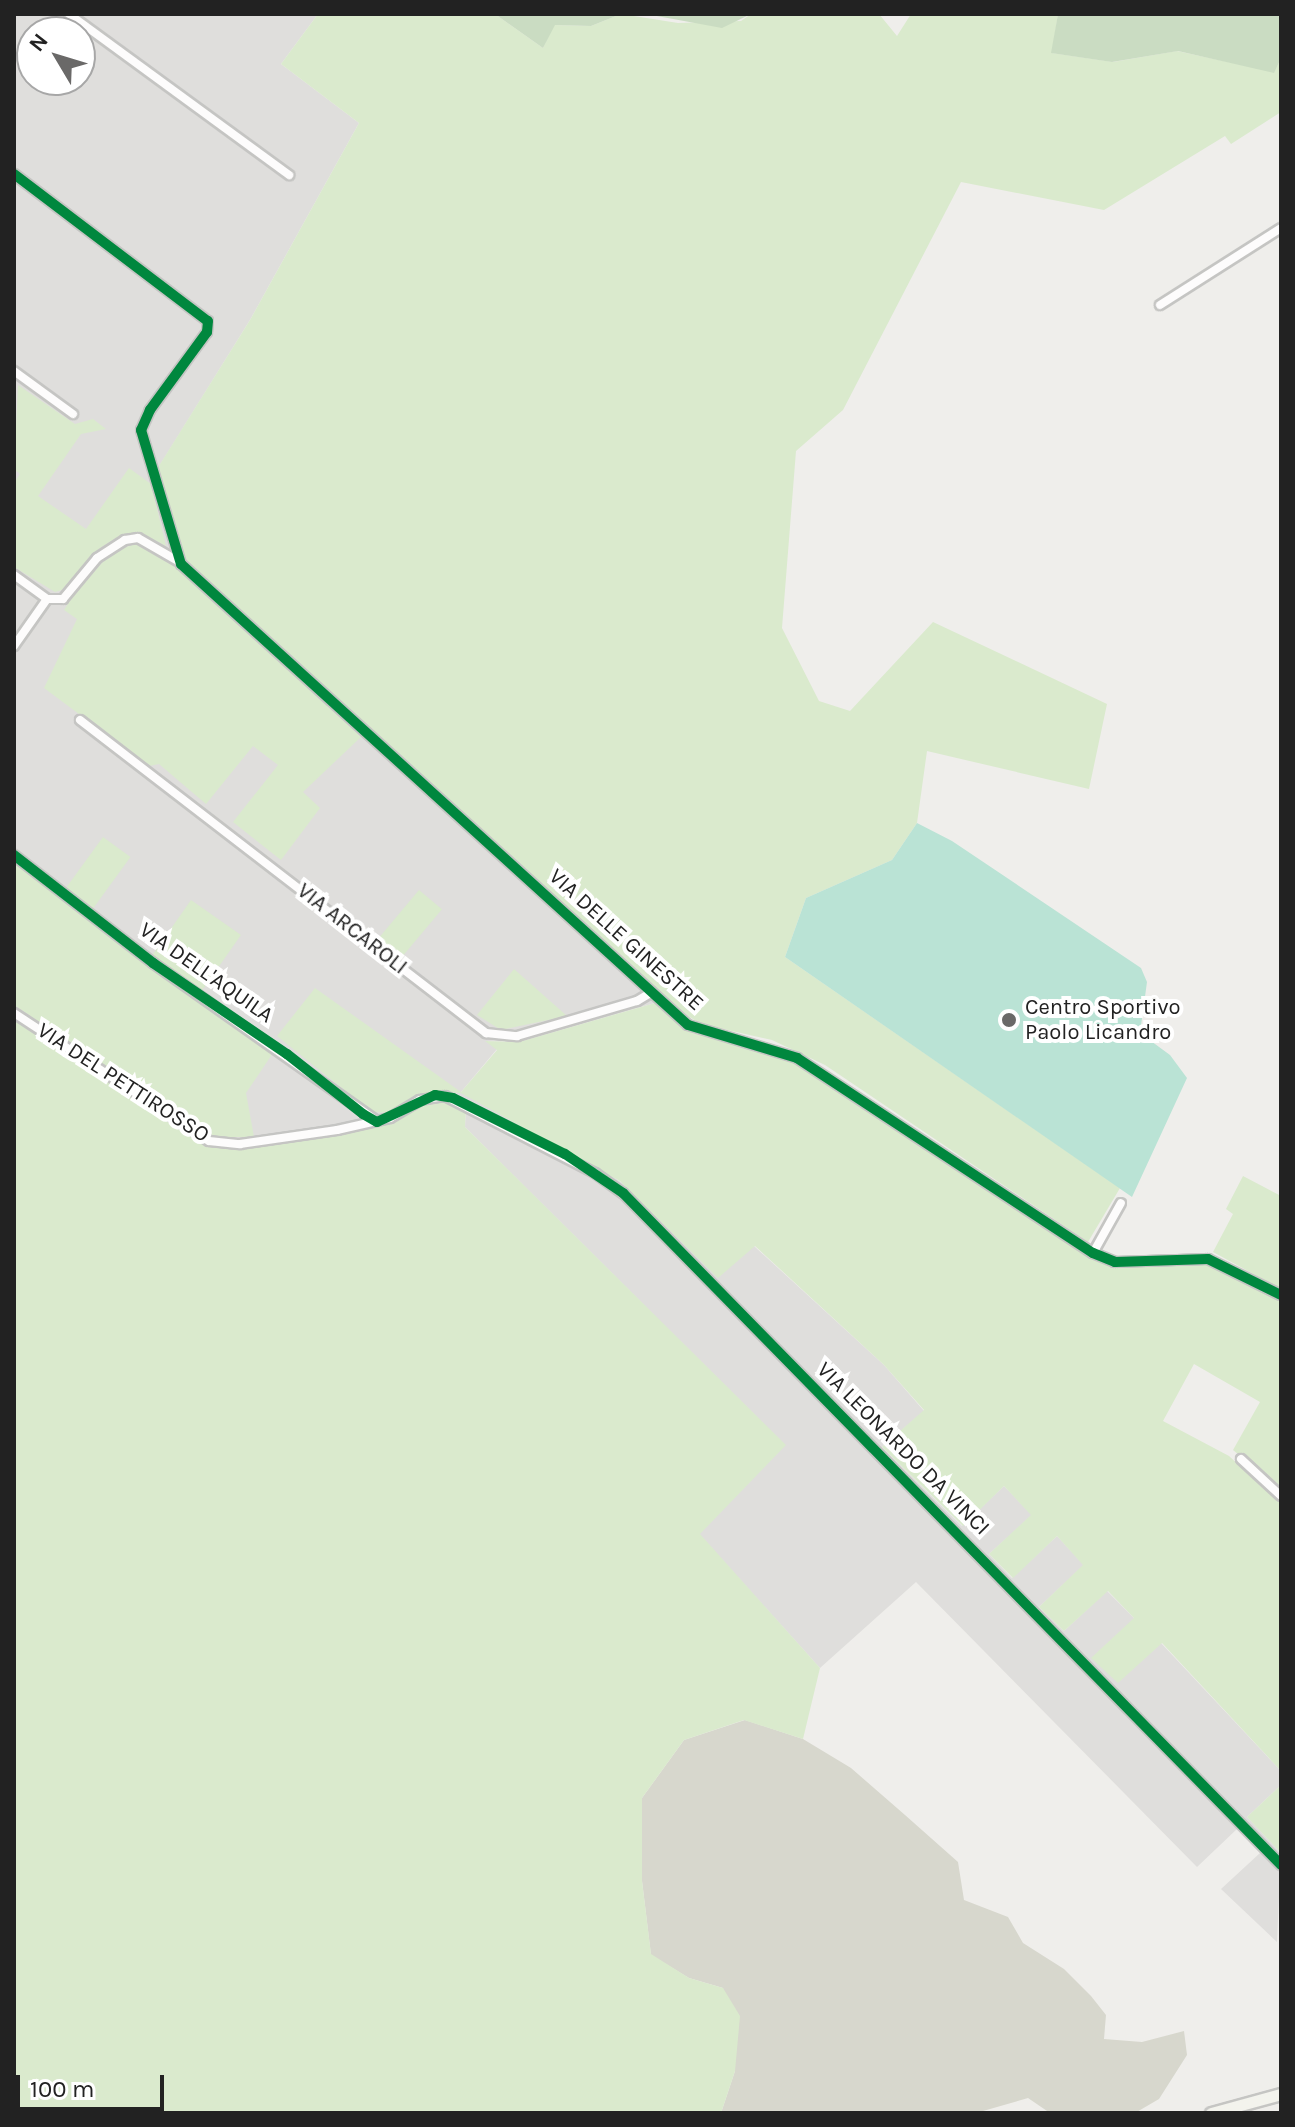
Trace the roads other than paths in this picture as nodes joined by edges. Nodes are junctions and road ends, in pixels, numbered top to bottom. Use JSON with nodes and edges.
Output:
{"nodes":[{"id":1,"x":69,"y":14,"type":"edge"},
{"id":2,"x":14,"y":174,"type":"edge"},
{"id":3,"x":289,"y":175,"type":"dead end"},
{"id":4,"x":1281,"y":228,"type":"edge"},
{"id":5,"x":1160,"y":305,"type":"dead end"},
{"id":6,"x":14,"y":371,"type":"edge"},
{"id":7,"x":73,"y":414,"type":"dead end"},
{"id":8,"x":181,"y":564,"type":"junction"},
{"id":9,"x":14,"y":575,"type":"edge"},
{"id":10,"x":47,"y":599,"type":"junction"},
{"id":11,"x":14,"y":646,"type":"edge"},
{"id":12,"x":80,"y":720,"type":"dead end"},
{"id":13,"x":14,"y":855,"type":"edge"},
{"id":14,"x":652,"y":992,"type":"junction"},
{"id":15,"x":14,"y":1013,"type":"edge"},
{"id":16,"x":349,"y":1101,"type":"junction"},
{"id":17,"x":465,"y":1102,"type":"joint"},
{"id":18,"x":377,"y":1122,"type":"junction"},
{"id":19,"x":345,"y":1129,"type":"junction"},
{"id":20,"x":1121,"y":1203,"type":"dead end"},
{"id":21,"x":1093,"y":1253,"type":"junction"},
{"id":22,"x":1281,"y":1295,"type":"edge"},
{"id":23,"x":1241,"y":1459,"type":"dead end"},
{"id":24,"x":1281,"y":1496,"type":"edge"},
{"id":25,"x":1281,"y":1865,"type":"edge"},
{"id":26,"x":1281,"y":2094,"type":"edge"},
{"id":27,"x":1211,"y":2113,"type":"edge"}],
"edges":[{"from":1,"to":3,"type":"street"},
{"from":2,"to":8,"type":"street","name":"VIA DELLE GINESTRE"},
{"from":4,"to":5,"type":"street"},
{"from":6,"to":7,"type":"street"},
{"from":8,"to":10,"type":"street"},
{"from":8,"to":14,"type":"street","name":"VIA DELLE GINESTRE"},
{"from":9,"to":10,"type":"street"},
{"from":10,"to":11,"type":"street"},
{"from":12,"to":14,"type":"street","name":"VIA ARCAROLI"},
{"from":13,"to":16,"type":"street","name":"VIA DELL'AQUILA"},
{"from":14,"to":21,"type":"street","name":"VIA DELLE GINESTRE"},
{"from":15,"to":19,"type":"street","name":"VIA DEL PETTIROSSO"},
{"from":16,"to":18,"type":"street","name":"VIA DELL'AQUILA"},
{"from":16,"to":19,"type":"street"},
{"from":17,"to":18,"type":"street","name":"VIA DEL PETTIROSSO"},
{"from":17,"to":25,"type":"street","name":"VIA LEONARDO DA VINCI"},
{"from":18,"to":19,"type":"street","name":"VIA DEL PETTIROSSO"},
{"from":20,"to":21,"type":"street"},
{"from":21,"to":22,"type":"street","name":"VIA DELLE GINESTRE"},
{"from":23,"to":24,"type":"street"},
{"from":26,"to":27,"type":"main road"}]}
